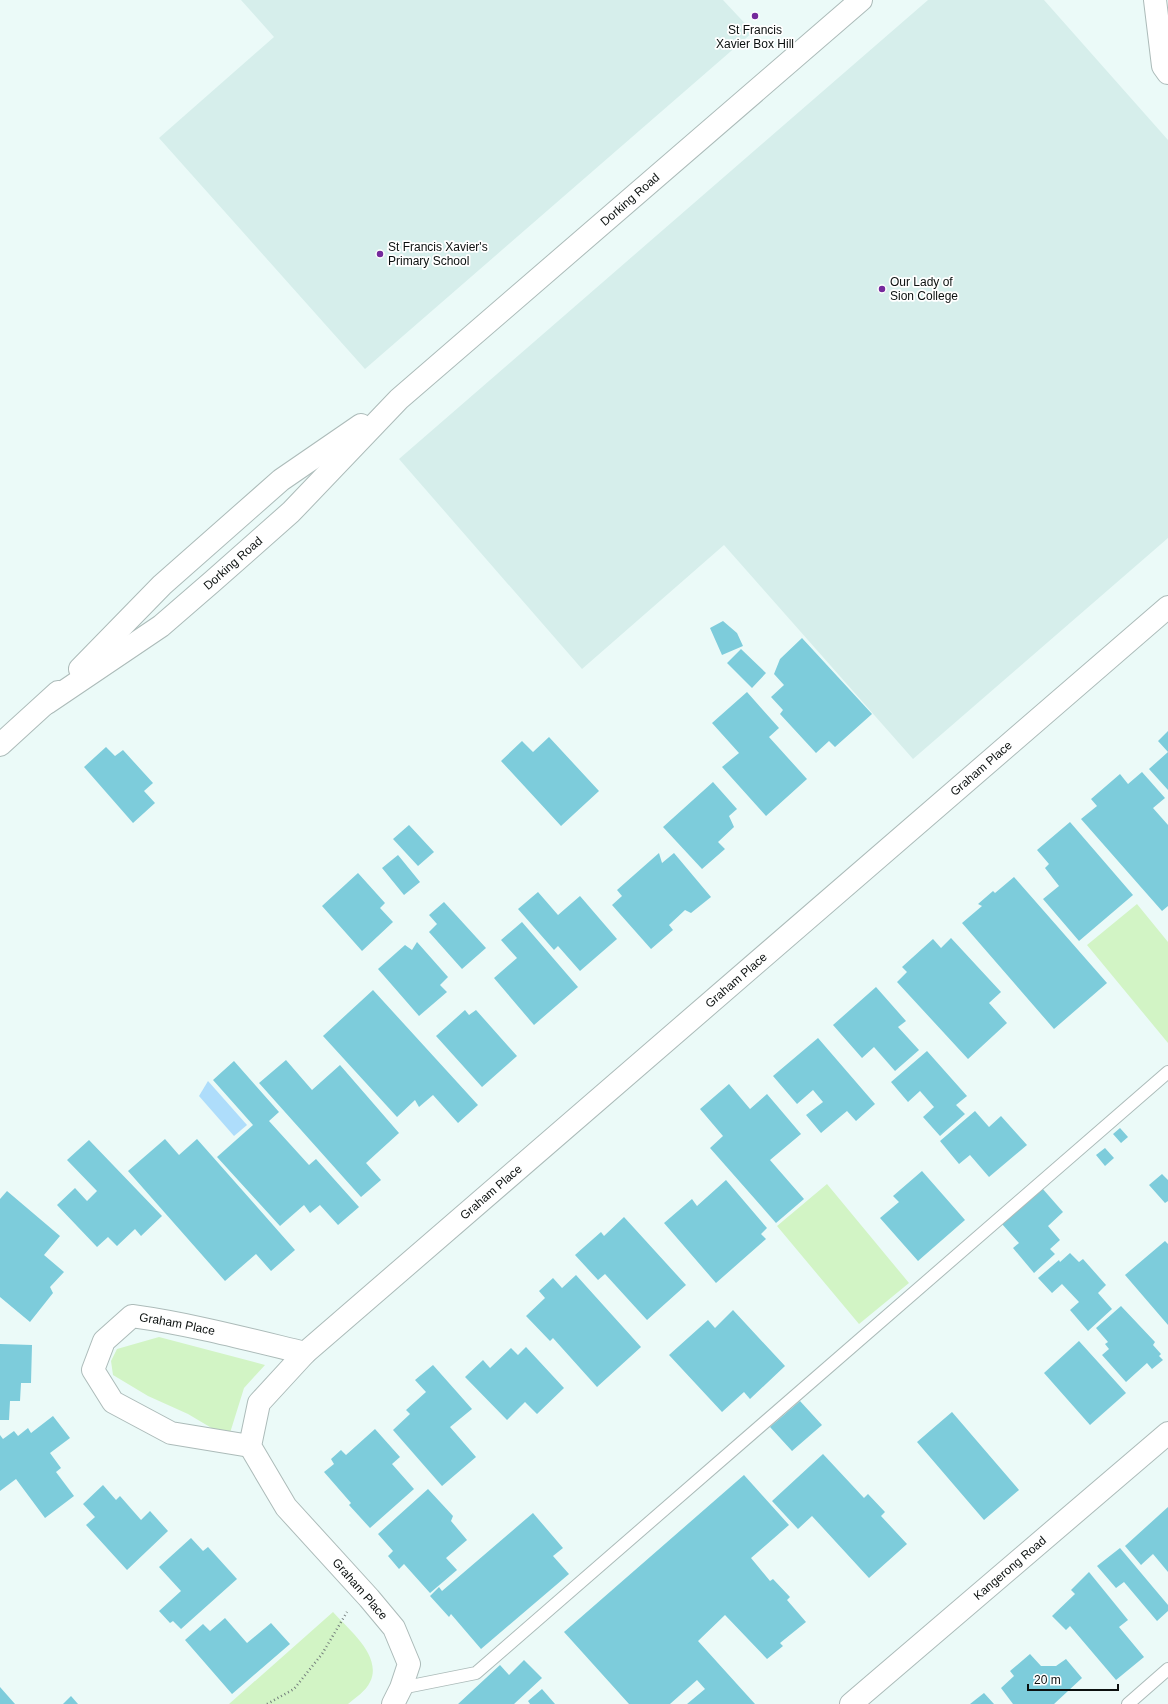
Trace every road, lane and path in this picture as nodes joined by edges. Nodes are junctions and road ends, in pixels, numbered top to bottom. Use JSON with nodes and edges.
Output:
{"nodes":[{"id":1,"x":860,"y":0,"type":"edge"},
{"id":2,"x":1155,"y":0,"type":"edge"},
{"id":3,"x":1168,"y":73,"type":"edge"},
{"id":4,"x":398,"y":399,"type":"junction"},
{"id":5,"x":193,"y":558,"type":"junction"},
{"id":6,"x":213,"y":580,"type":"junction"},
{"id":7,"x":1168,"y":607,"type":"edge"},
{"id":8,"x":47,"y":703,"type":"junction"},
{"id":9,"x":0,"y":745,"type":"edge"},
{"id":10,"x":1168,"y":1072,"type":"edge"},
{"id":11,"x":304,"y":1353,"type":"junction"},
{"id":12,"x":1168,"y":1433,"type":"edge"},
{"id":13,"x":250,"y":1446,"type":"junction"},
{"id":14,"x":361,"y":1590,"type":"junction"},
{"id":15,"x":1168,"y":1669,"type":"edge"},
{"id":16,"x":397,"y":1696,"type":"edge"},
{"id":17,"x":267,"y":1704,"type":"edge"},
{"id":18,"x":851,"y":1704,"type":"edge"},
{"id":19,"x":1128,"y":1704,"type":"edge"}],
"edges":[{"from":1,"to":4,"type":"street","name":"Dorking Road"},
{"from":2,"to":3,"type":"street"},
{"from":4,"to":5,"type":"street","name":"Dorking Road"},
{"from":4,"to":6,"type":"street","name":"Dorking Road"},
{"from":5,"to":6,"type":"street"},
{"from":5,"to":8,"type":"street","name":"Dorking Road"},
{"from":6,"to":8,"type":"street","name":"Dorking Road"},
{"from":7,"to":11,"type":"street","name":"Graham Place"},
{"from":8,"to":9,"type":"street","name":"Dorking Road"},
{"from":10,"to":16,"type":"lane"},
{"from":11,"to":13,"type":"street","name":"Graham Place"},
{"from":11,"to":13,"type":"street","name":"Graham Place"},
{"from":12,"to":18,"type":"street","name":"Kangerong Road"},
{"from":13,"to":14,"type":"street","name":"Graham Place"},
{"from":14,"to":16,"type":"street","name":"Graham Place"},
{"from":14,"to":17,"type":"path"},
{"from":15,"to":19,"type":"lane"}]}
